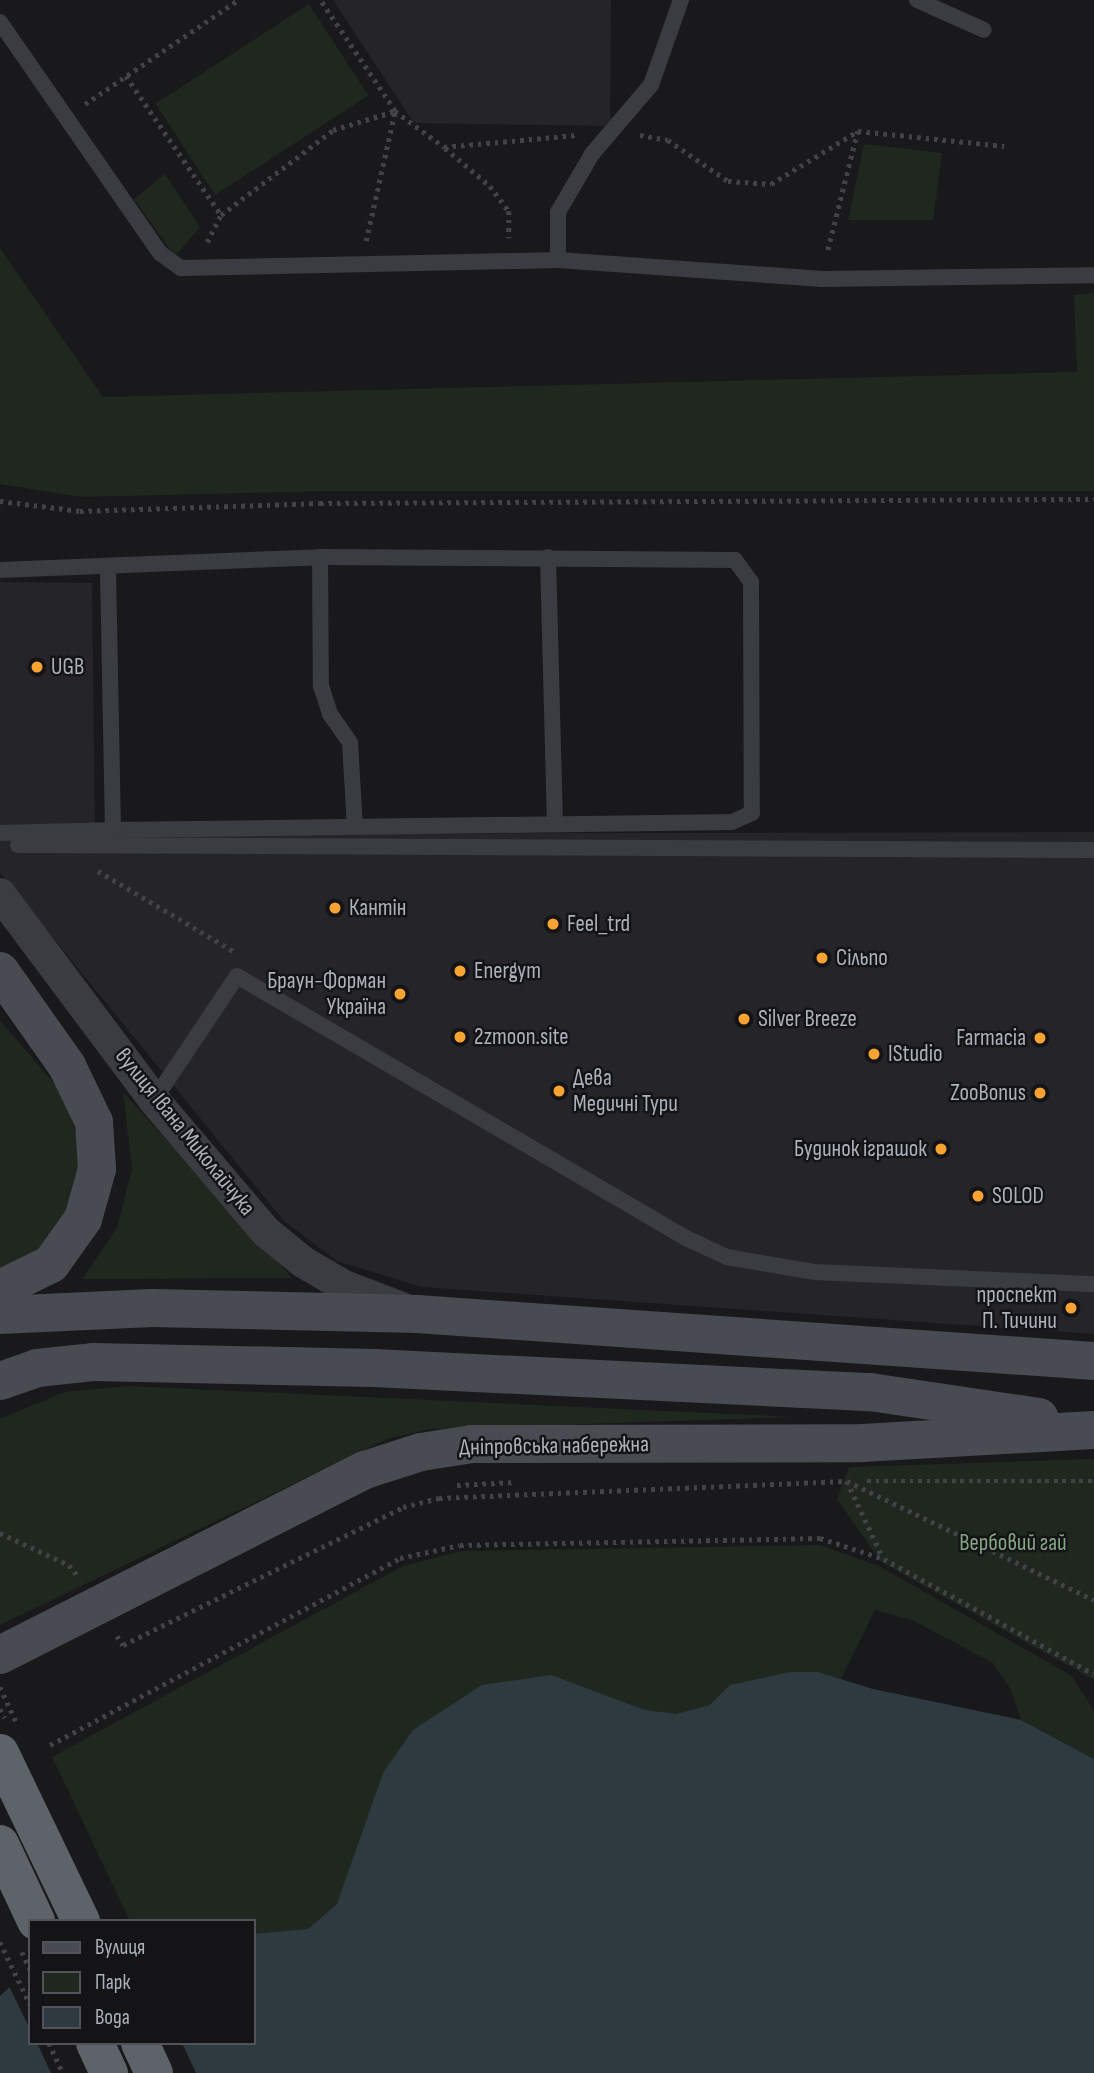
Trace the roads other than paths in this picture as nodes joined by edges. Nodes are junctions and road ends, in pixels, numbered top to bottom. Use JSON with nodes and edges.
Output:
{"nodes":[{"id":1,"x":681,"y":0,"type":"edge"},
{"id":2,"x":917,"y":0,"type":"edge"},
{"id":3,"x":0,"y":22,"type":"edge"},
{"id":4,"x":984,"y":30,"type":"dead end"},
{"id":5,"x":558,"y":260,"type":"junction"},
{"id":6,"x":1094,"y":275,"type":"edge"},
{"id":7,"x":320,"y":556,"type":"junction"},
{"id":8,"x":548,"y":557,"type":"junction"},
{"id":9,"x":108,"y":567,"type":"junction"},
{"id":10,"x":0,"y":570,"type":"edge"},
{"id":11,"x":555,"y":824,"type":"junction"},
{"id":12,"x":355,"y":827,"type":"junction"},
{"id":13,"x":113,"y":830,"type":"junction"},
{"id":14,"x":0,"y":833,"type":"edge"},
{"id":15,"x":18,"y":845,"type":"dead end"},
{"id":16,"x":1094,"y":850,"type":"edge"},
{"id":17,"x":0,"y":894,"type":"edge"},
{"id":18,"x":2,"y":971,"type":"edge"},
{"id":19,"x":155,"y":1100,"type":"junction"},
{"id":20,"x":1094,"y":1284,"type":"edge"},
{"id":21,"x":0,"y":1289,"type":"edge"},
{"id":22,"x":416,"y":1314,"type":"junction"},
{"id":23,"x":0,"y":1315,"type":"edge"},
{"id":24,"x":1094,"y":1362,"type":"edge"},
{"id":25,"x":0,"y":1381,"type":"edge"},
{"id":26,"x":1094,"y":1424,"type":"edge"},
{"id":27,"x":1094,"y":1430,"type":"edge"},
{"id":28,"x":10,"y":1662,"type":"edge"},
{"id":29,"x":0,"y":1753,"type":"edge"},
{"id":30,"x":0,"y":1844,"type":"edge"},
{"id":31,"x":35,"y":1919,"type":"edge"},
{"id":32,"x":80,"y":1919,"type":"edge"},
{"id":33,"x":95,"y":2045,"type":"edge"},
{"id":34,"x":141,"y":2045,"type":"edge"},
{"id":35,"x":109,"y":2073,"type":"edge"},
{"id":36,"x":154,"y":2073,"type":"edge"}],
"edges":[{"from":1,"to":5,"type":"lane"},
{"from":2,"to":4,"type":"lane"},
{"from":3,"to":5,"type":"lane"},
{"from":5,"to":6,"type":"lane"},
{"from":7,"to":8,"type":"lane"},
{"from":7,"to":9,"type":"lane"},
{"from":7,"to":12,"type":"lane"},
{"from":8,"to":11,"type":"lane"},
{"from":8,"to":11,"type":"lane"},
{"from":9,"to":10,"type":"lane"},
{"from":9,"to":13,"type":"lane"},
{"from":11,"to":12,"type":"lane"},
{"from":12,"to":13,"type":"lane"},
{"from":13,"to":14,"type":"lane"},
{"from":15,"to":16,"type":"lane"},
{"from":17,"to":19,"type":"street","name":"вулиця Івана Миколайчука"},
{"from":18,"to":21,"type":"main road"},
{"from":19,"to":20,"type":"lane"},
{"from":19,"to":22,"type":"street","name":"вулиця Івана Миколайчука"},
{"from":22,"to":23,"type":"main road"},
{"from":22,"to":24,"type":"main road"},
{"from":25,"to":26,"type":"main road"},
{"from":27,"to":28,"type":"main road","name":"Дніпровська набережна"},
{"from":29,"to":32,"type":"highway","bridge":true},
{"from":30,"to":31,"type":"highway"},
{"from":33,"to":35,"type":"highway"},
{"from":34,"to":36,"type":"highway"}]}
